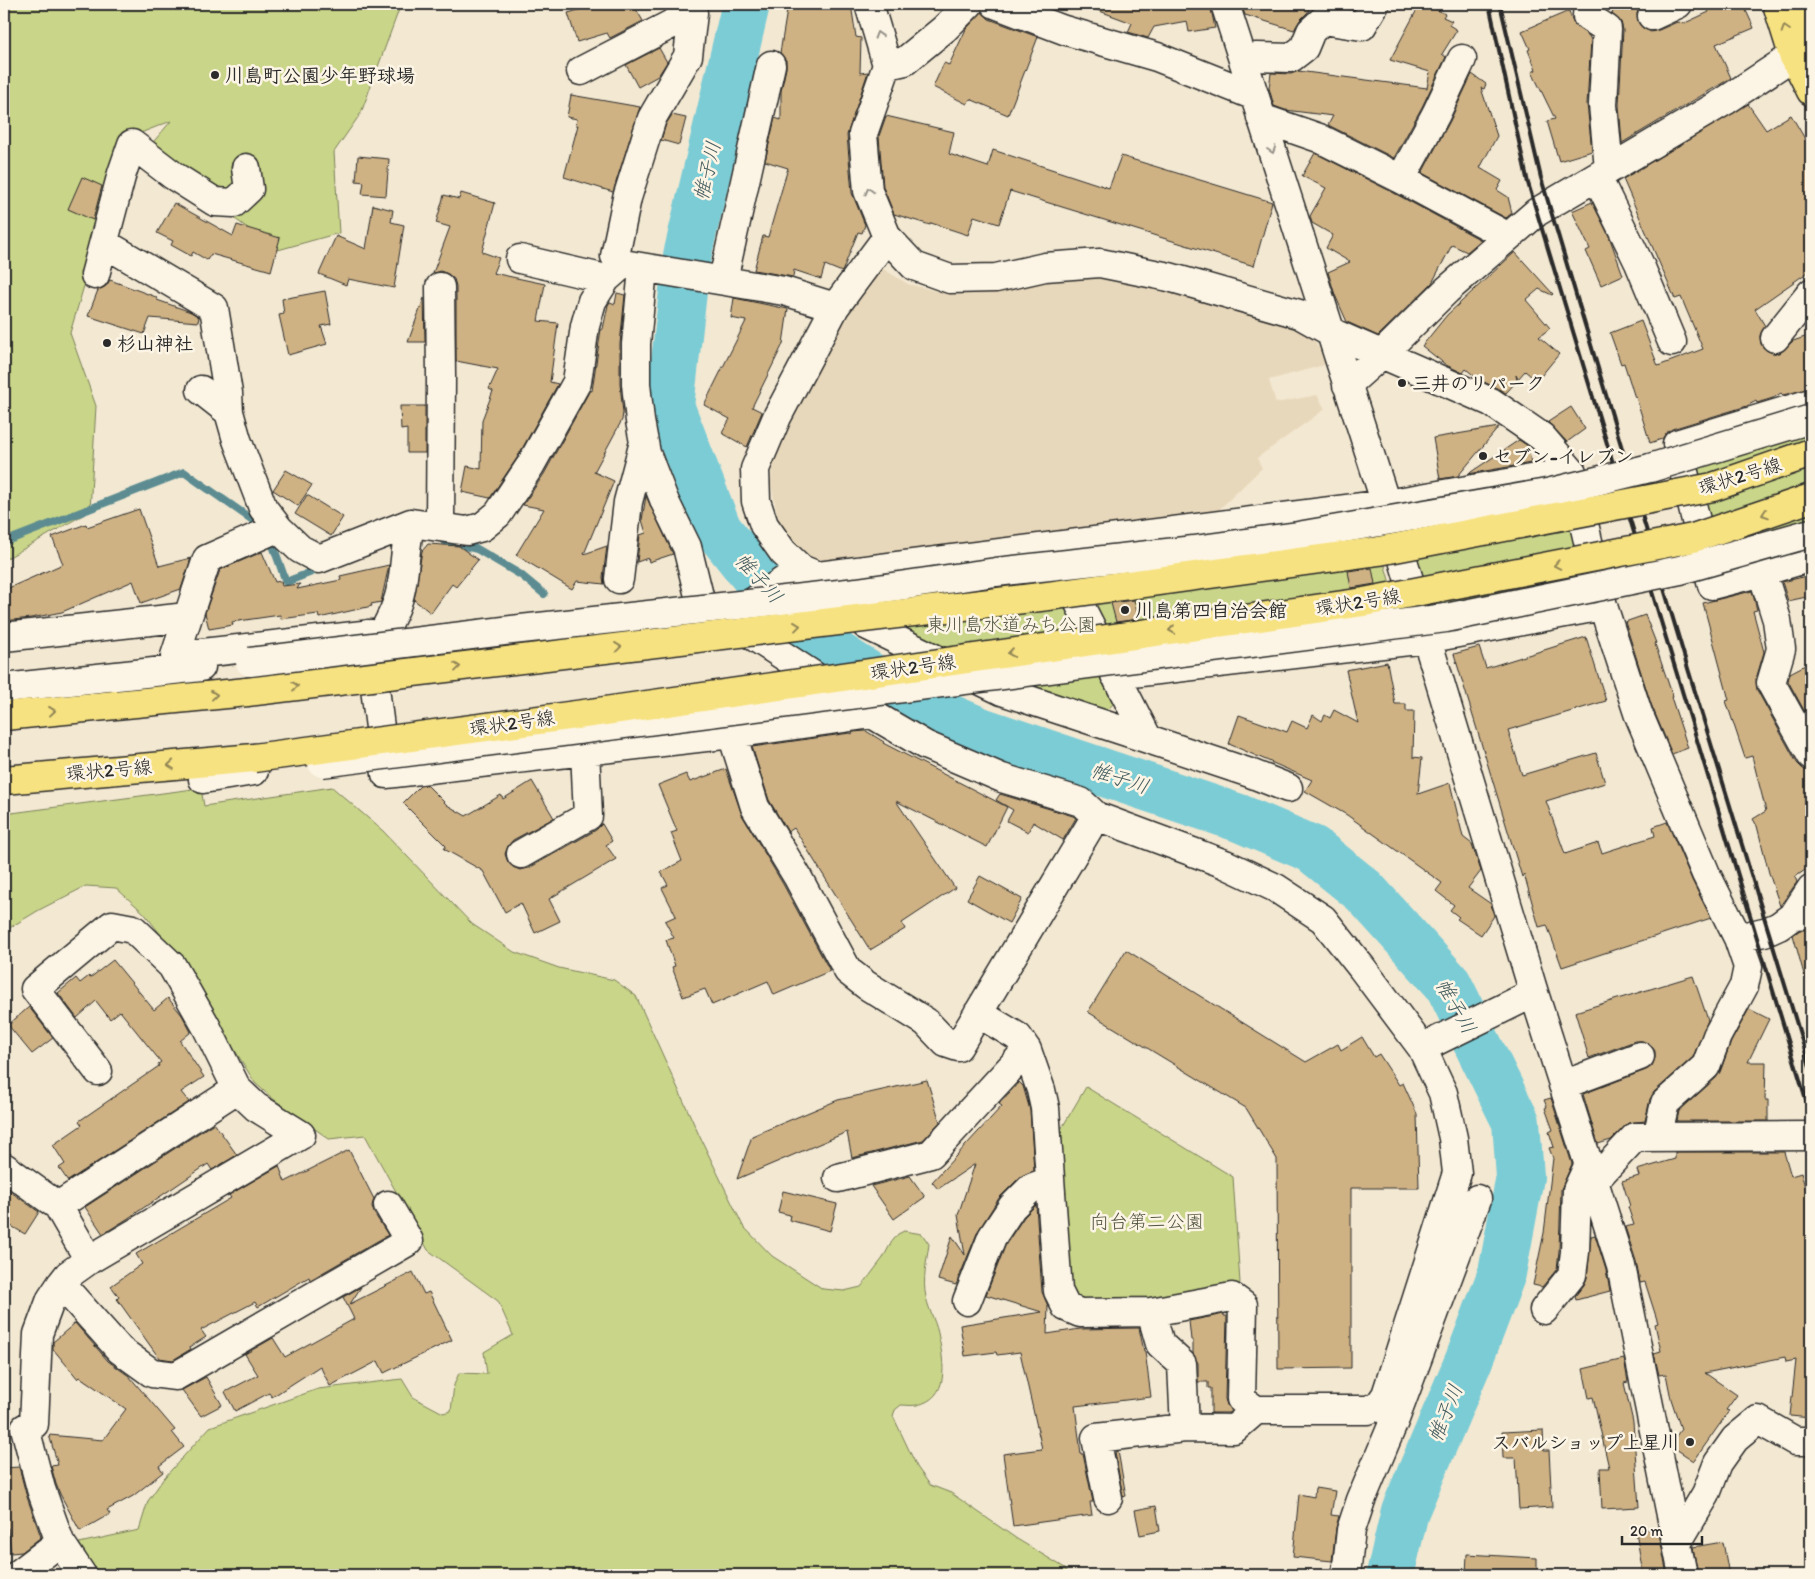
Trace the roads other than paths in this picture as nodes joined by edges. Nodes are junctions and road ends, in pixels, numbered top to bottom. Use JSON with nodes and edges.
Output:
{"nodes":[{"id":1,"x":869,"y":4,"type":"edge"},
{"id":2,"x":968,"y":4,"type":"edge"},
{"id":3,"x":995,"y":4,"type":"edge"},
{"id":4,"x":1225,"y":4,"type":"edge"},
{"id":5,"x":1375,"y":4,"type":"edge"},
{"id":6,"x":1588,"y":4,"type":"edge"},
{"id":7,"x":1678,"y":4,"type":"edge"},
{"id":8,"x":1777,"y":4,"type":"edge"},
{"id":9,"x":1802,"y":4,"type":"edge"},
{"id":10,"x":690,"y":8,"type":"edge"},
{"id":11,"x":1652,"y":16,"type":"dead end"},
{"id":12,"x":1811,"y":34,"type":"edge"},
{"id":13,"x":1802,"y":49,"type":"edge"},
{"id":14,"x":1462,"y":59,"type":"dead end"},
{"id":15,"x":1244,"y":62,"type":"junction"},
{"id":16,"x":771,"y":65,"type":"dead end"},
{"id":17,"x":887,"y":65,"type":"junction"},
{"id":18,"x":581,"y":72,"type":"dead end"},
{"id":19,"x":1811,"y":91,"type":"edge"},
{"id":20,"x":1258,"y":107,"type":"junction"},
{"id":21,"x":246,"y":168,"type":"dead end"},
{"id":22,"x":1603,"y":173,"type":"junction"},
{"id":23,"x":1401,"y":179,"type":"junction"},
{"id":24,"x":1507,"y":236,"type":"junction"},
{"id":25,"x":887,"y":237,"type":"junction"},
{"id":26,"x":104,"y":243,"type":"junction"},
{"id":27,"x":520,"y":259,"type":"dead end"},
{"id":28,"x":631,"y":270,"type":"junction"},
{"id":29,"x":95,"y":274,"type":"dead end"},
{"id":30,"x":721,"y":280,"type":"junction"},
{"id":31,"x":440,"y":287,"type":"dead end"},
{"id":32,"x":1811,"y":293,"type":"edge"},
{"id":33,"x":835,"y":307,"type":"junction"},
{"id":34,"x":1332,"y":332,"type":"junction"},
{"id":35,"x":1775,"y":338,"type":"dead end"},
{"id":36,"x":1672,"y":342,"type":"dead end"},
{"id":37,"x":1382,"y":354,"type":"junction"},
{"id":38,"x":1347,"y":385,"type":"junction"},
{"id":39,"x":201,"y":390,"type":"dead end"},
{"id":40,"x":1811,"y":403,"type":"edge"},
{"id":41,"x":229,"y":412,"type":"junction"},
{"id":42,"x":1811,"y":420,"type":"edge"},
{"id":43,"x":644,"y":442,"type":"junction"},
{"id":44,"x":1811,"y":453,"type":"edge"},
{"id":45,"x":1572,"y":472,"type":"junction"},
{"id":46,"x":1811,"y":498,"type":"edge"},
{"id":47,"x":1386,"y":504,"type":"junction"},
{"id":48,"x":440,"y":526,"type":"junction"},
{"id":49,"x":271,"y":531,"type":"junction"},
{"id":50,"x":1811,"y":533,"type":"edge"},
{"id":51,"x":408,"y":535,"type":"junction"},
{"id":52,"x":1050,"y":547,"type":"junction"},
{"id":53,"x":1811,"y":558,"type":"edge"},
{"id":54,"x":805,"y":572,"type":"junction"},
{"id":55,"x":1762,"y":572,"type":"junction"},
{"id":56,"x":619,"y":579,"type":"dead end"},
{"id":57,"x":697,"y":603,"type":"junction"},
{"id":58,"x":1604,"y":606,"type":"junction"},
{"id":59,"x":736,"y":614,"type":"junction"},
{"id":60,"x":187,"y":617,"type":"junction"},
{"id":61,"x":376,"y":633,"type":"junction"},
{"id":62,"x":4,"y":637,"type":"edge"},
{"id":63,"x":1426,"y":639,"type":"junction"},
{"id":64,"x":1115,"y":675,"type":"junction"},
{"id":65,"x":4,"y":688,"type":"edge"},
{"id":66,"x":872,"y":714,"type":"junction"},
{"id":67,"x":4,"y":716,"type":"edge"},
{"id":68,"x":732,"y":734,"type":"junction"},
{"id":69,"x":1148,"y":739,"type":"junction"},
{"id":70,"x":1808,"y":744,"type":"edge"},
{"id":71,"x":585,"y":750,"type":"junction"},
{"id":72,"x":254,"y":764,"type":"junction"},
{"id":73,"x":203,"y":779,"type":"dead end"},
{"id":74,"x":4,"y":780,"type":"edge"},
{"id":75,"x":1288,"y":788,"type":"dead end"},
{"id":76,"x":1096,"y":816,"type":"junction"},
{"id":77,"x":521,"y":854,"type":"dead end"},
{"id":78,"x":1811,"y":889,"type":"edge"},
{"id":79,"x":1803,"y":914,"type":"edge"},
{"id":80,"x":1738,"y":938,"type":"junction"},
{"id":81,"x":1522,"y":998,"type":"junction"},
{"id":82,"x":978,"y":1013,"type":"junction"},
{"id":83,"x":1431,"y":1044,"type":"junction"},
{"id":84,"x":1027,"y":1050,"type":"junction"},
{"id":85,"x":1640,"y":1056,"type":"dead end"},
{"id":86,"x":98,"y":1071,"type":"dead end"},
{"id":87,"x":1563,"y":1085,"type":"junction"},
{"id":88,"x":237,"y":1089,"type":"junction"},
{"id":89,"x":1811,"y":1136,"type":"edge"},
{"id":90,"x":1658,"y":1137,"type":"junction"},
{"id":91,"x":4,"y":1167,"type":"edge"},
{"id":92,"x":1592,"y":1172,"type":"junction"},
{"id":93,"x":838,"y":1178,"type":"dead end"},
{"id":94,"x":1050,"y":1180,"type":"junction"},
{"id":95,"x":1477,"y":1199,"type":"dead end"},
{"id":96,"x":388,"y":1205,"type":"dead end"},
{"id":97,"x":58,"y":1206,"type":"junction"},
{"id":98,"x":89,"y":1260,"type":"junction"},
{"id":99,"x":61,"y":1284,"type":"junction"},
{"id":100,"x":967,"y":1301,"type":"dead end"},
{"id":101,"x":1544,"y":1310,"type":"dead end"},
{"id":102,"x":1151,"y":1312,"type":"junction"},
{"id":103,"x":1256,"y":1410,"type":"junction"},
{"id":104,"x":1387,"y":1412,"type":"junction"},
{"id":105,"x":1185,"y":1428,"type":"junction"},
{"id":106,"x":1811,"y":1441,"type":"edge"},
{"id":107,"x":1108,"y":1498,"type":"dead end"},
{"id":108,"x":60,"y":1542,"type":"junction"},
{"id":109,"x":1677,"y":1543,"type":"junction"},
{"id":110,"x":17,"y":1575,"type":"edge"},
{"id":111,"x":82,"y":1575,"type":"edge"},
{"id":112,"x":1346,"y":1575,"type":"edge"},
{"id":113,"x":1683,"y":1575,"type":"edge"}],
"edges":[{"from":17,"to":1,"type":"street","one_way":true},
{"from":2,"to":17,"type":"street"},
{"from":3,"to":20,"type":"street"},
{"from":4,"to":15,"type":"street"},
{"from":5,"to":15,"type":"street"},
{"from":6,"to":22,"type":"street"},
{"from":7,"to":11,"type":"street"},
{"from":13,"to":8,"type":"main road","one_way":true},
{"from":9,"to":12,"type":"main road"},
{"from":10,"to":18,"type":"street"},
{"from":10,"to":28,"type":"street"},
{"from":13,"to":19,"type":"main road"},
{"from":13,"to":22,"type":"street"},
{"from":14,"to":23,"type":"street"},
{"from":15,"to":20,"type":"street"},
{"from":16,"to":30,"type":"street"},
{"from":25,"to":17,"type":"street","one_way":true},
{"from":20,"to":23,"type":"street"},
{"from":20,"to":34,"type":"street","one_way":true},
{"from":21,"to":26,"type":"street"},
{"from":22,"to":24,"type":"street"},
{"from":22,"to":36,"type":"street"},
{"from":23,"to":24,"type":"street"},
{"from":24,"to":37,"type":"street"},
{"from":25,"to":33,"type":"street"},
{"from":25,"to":34,"type":"street"},
{"from":26,"to":29,"type":"street"},
{"from":26,"to":41,"type":"street"},
{"from":27,"to":28,"type":"street"},
{"from":28,"to":30,"type":"street"},
{"from":28,"to":43,"type":"street"},
{"from":28,"to":48,"type":"street"},
{"from":30,"to":33,"type":"street"},
{"from":31,"to":48,"type":"street"},
{"from":32,"to":35,"type":"street"},
{"from":33,"to":54,"type":"street"},
{"from":34,"to":37,"type":"street"},
{"from":34,"to":38,"type":"street"},
{"from":37,"to":38,"type":"street"},
{"from":37,"to":45,"type":"street"},
{"from":38,"to":47,"type":"street"},
{"from":39,"to":41,"type":"street"},
{"from":40,"to":55,"type":"street"},
{"from":41,"to":49,"type":"street"},
{"from":42,"to":65,"type":"street","bridge":true},
{"from":43,"to":56,"type":"street"},
{"from":43,"to":57,"type":"street"},
{"from":67,"to":44,"type":"main road","name":"環状2号線","one_way":true,"bridge":true},
{"from":45,"to":47,"type":"street"},
{"from":45,"to":58,"type":"street"},
{"from":46,"to":72,"type":"main road","name":"環状2号線","one_way":true,"bridge":true},
{"from":47,"to":52,"type":"street"},
{"from":47,"to":63,"type":"street"},
{"from":48,"to":51,"type":"street"},
{"from":49,"to":51,"type":"street"},
{"from":49,"to":60,"type":"street"},
{"from":50,"to":72,"type":"street","bridge":true},
{"from":51,"to":61,"type":"street"},
{"from":52,"to":54,"type":"street"},
{"from":52,"to":64,"type":"street"},
{"from":53,"to":55,"type":"street"},
{"from":54,"to":59,"type":"street","bridge":true},
{"from":54,"to":69,"type":"street"},
{"from":55,"to":70,"type":"street"},
{"from":57,"to":59,"type":"street"},
{"from":57,"to":61,"type":"street"},
{"from":58,"to":63,"type":"street"},
{"from":58,"to":80,"type":"street"},
{"from":59,"to":66,"type":"street"},
{"from":60,"to":61,"type":"street"},
{"from":60,"to":62,"type":"street"},
{"from":61,"to":71,"type":"street"},
{"from":63,"to":64,"type":"street"},
{"from":63,"to":81,"type":"street"},
{"from":64,"to":69,"type":"street"},
{"from":66,"to":68,"type":"street"},
{"from":66,"to":76,"type":"street"},
{"from":68,"to":71,"type":"street"},
{"from":68,"to":82,"type":"street"},
{"from":69,"to":75,"type":"street"},
{"from":71,"to":77,"type":"street"},
{"from":72,"to":73,"type":"street"},
{"from":72,"to":74,"type":"main road","name":"環状2号線","one_way":true},
{"from":76,"to":82,"type":"street"},
{"from":76,"to":83,"type":"street"},
{"from":78,"to":79,"type":"street"},
{"from":79,"to":80,"type":"street"},
{"from":80,"to":90,"type":"street"},
{"from":81,"to":83,"type":"street"},
{"from":81,"to":87,"type":"street"},
{"from":82,"to":84,"type":"street"},
{"from":83,"to":104,"type":"street"},
{"from":84,"to":93,"type":"street"},
{"from":84,"to":94,"type":"street"},
{"from":85,"to":87,"type":"street"},
{"from":86,"to":88,"type":"street"},
{"from":87,"to":92,"type":"street"},
{"from":88,"to":97,"type":"street"},
{"from":88,"to":98,"type":"street"},
{"from":89,"to":90,"type":"street"},
{"from":90,"to":92,"type":"street"},
{"from":91,"to":97,"type":"street"},
{"from":92,"to":101,"type":"street"},
{"from":92,"to":109,"type":"street"},
{"from":94,"to":100,"type":"street"},
{"from":94,"to":102,"type":"street"},
{"from":95,"to":104,"type":"street"},
{"from":96,"to":99,"type":"street"},
{"from":97,"to":98,"type":"street"},
{"from":98,"to":99,"type":"street"},
{"from":99,"to":108,"type":"street"},
{"from":102,"to":103,"type":"street"},
{"from":102,"to":105,"type":"street"},
{"from":103,"to":104,"type":"street"},
{"from":103,"to":105,"type":"street"},
{"from":104,"to":112,"type":"street"},
{"from":105,"to":107,"type":"street"},
{"from":106,"to":109,"type":"street"},
{"from":108,"to":110,"type":"street"},
{"from":108,"to":111,"type":"street"},
{"from":109,"to":113,"type":"street"}]}
